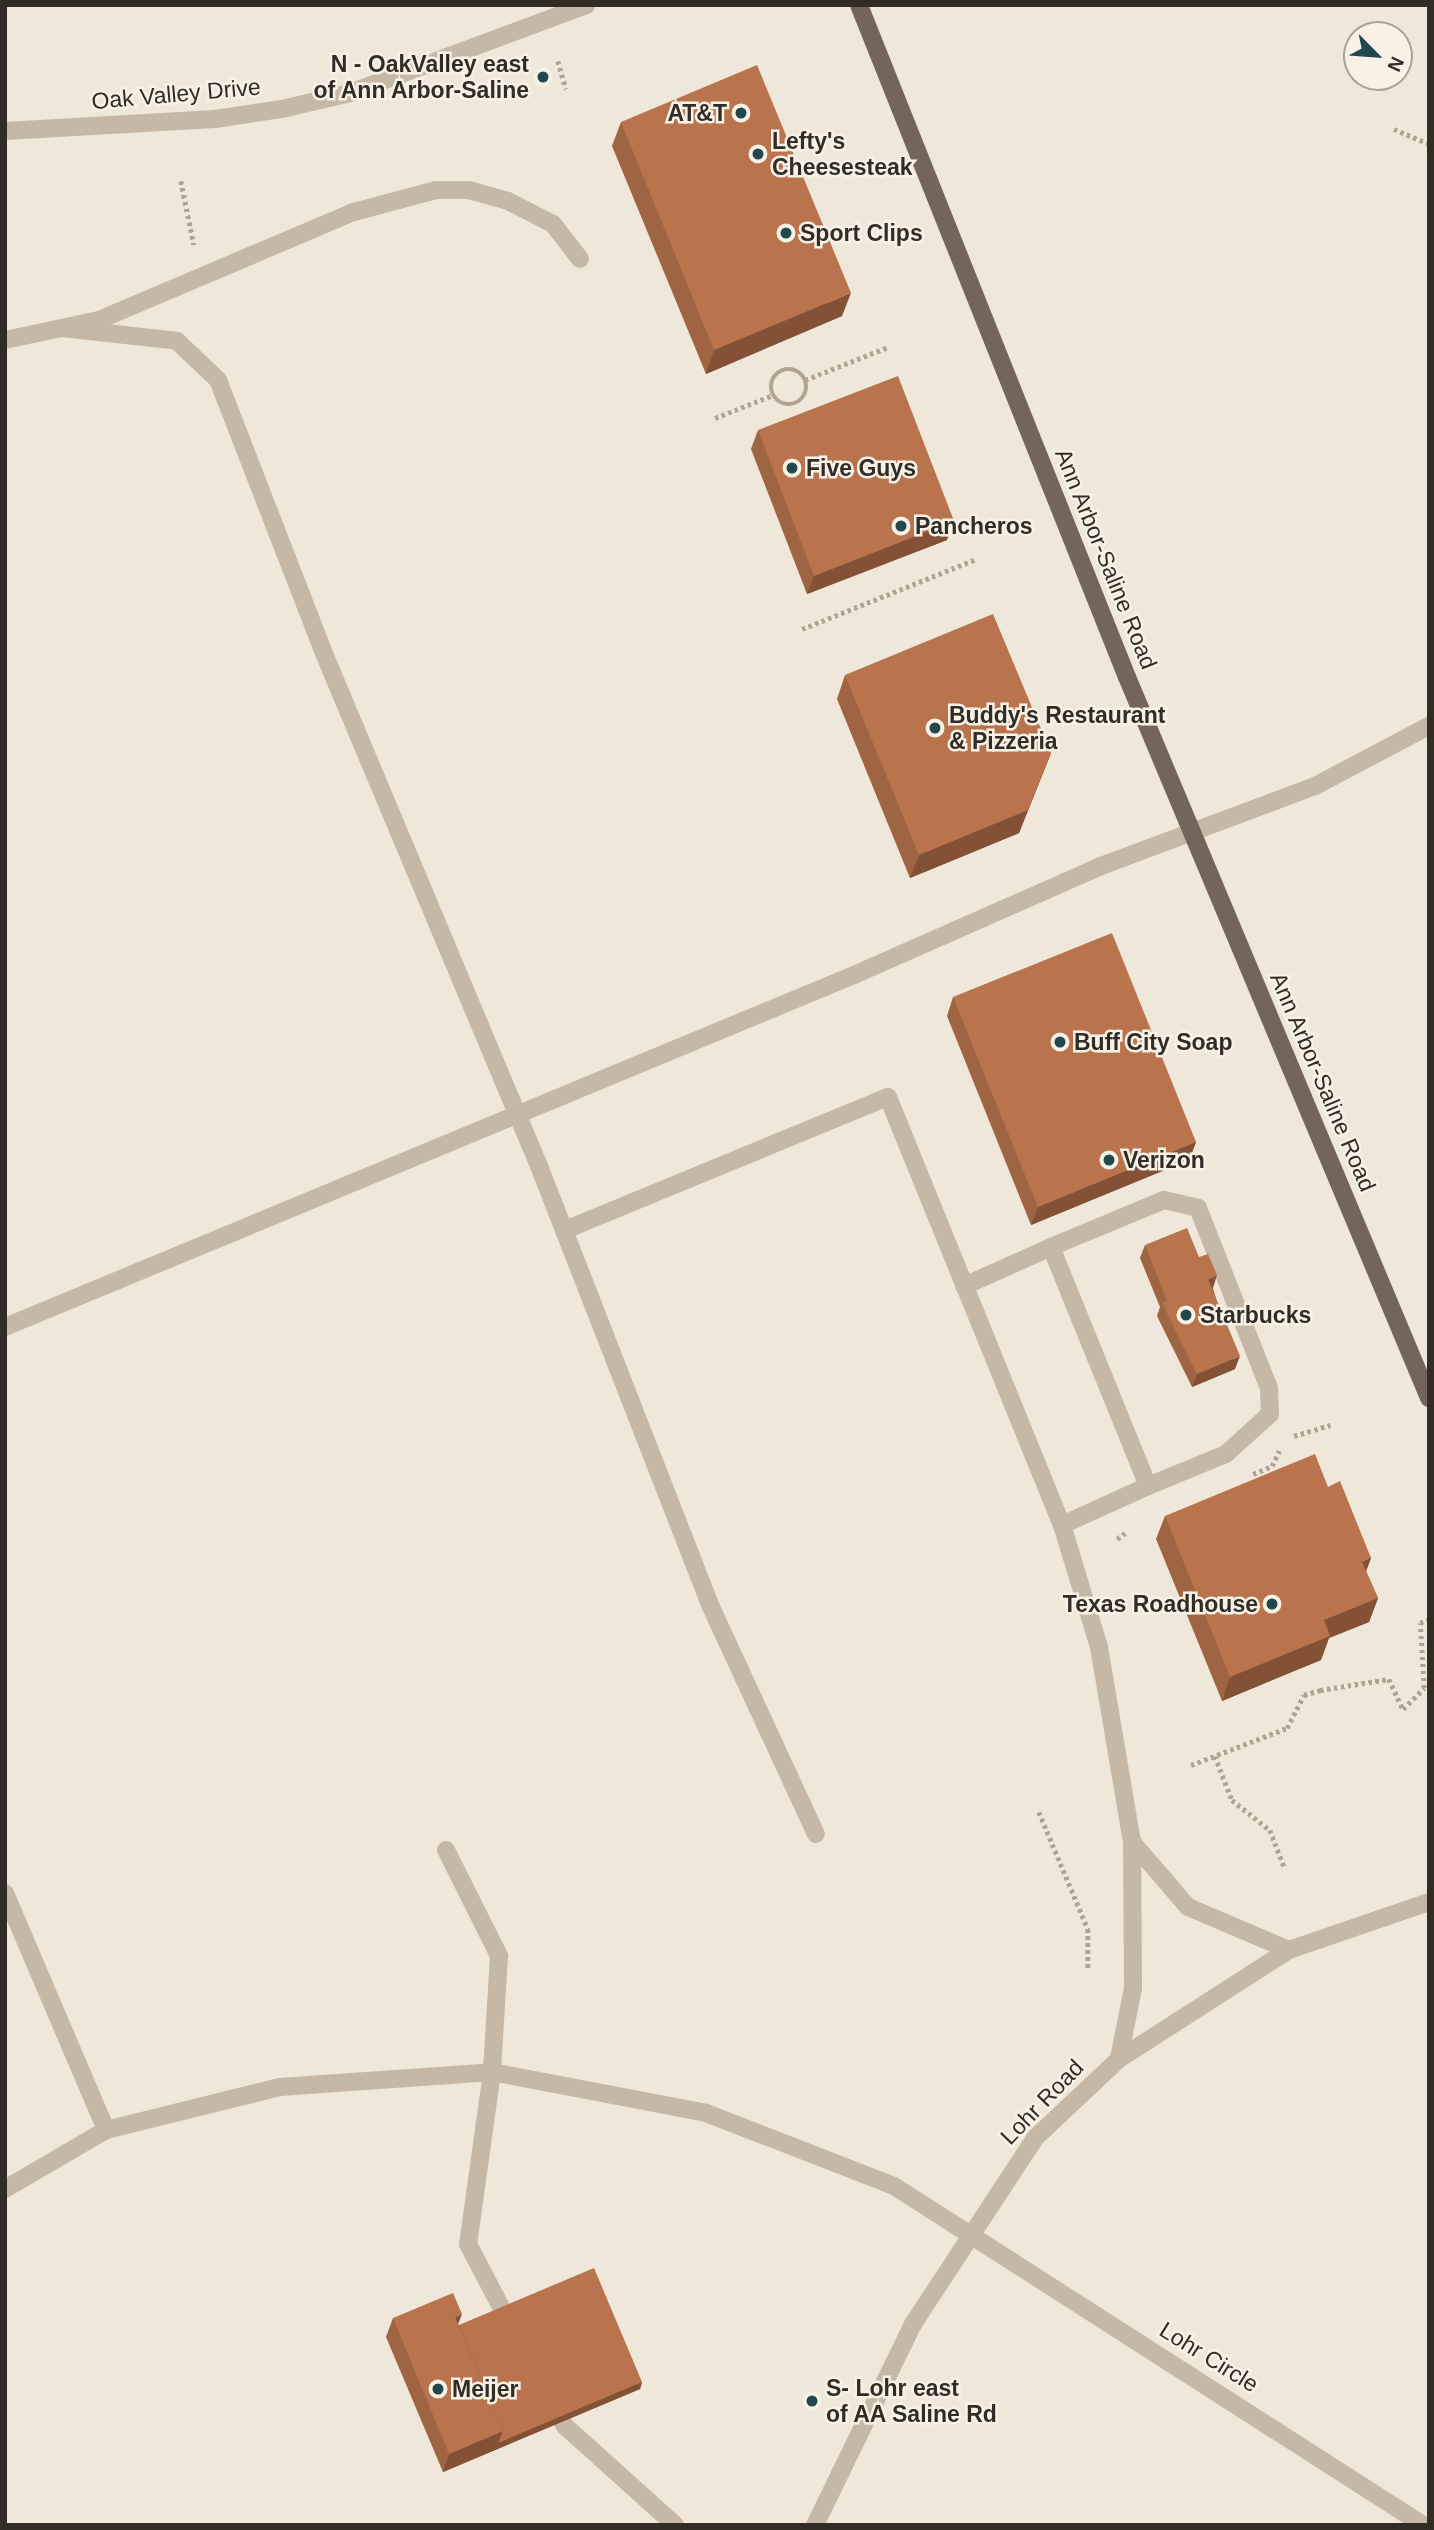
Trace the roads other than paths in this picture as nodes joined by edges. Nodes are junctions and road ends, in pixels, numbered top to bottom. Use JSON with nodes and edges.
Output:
{"nodes":[{"id":1,"x":586,"y":5,"type":"edge"},
{"id":2,"x":859,"y":5,"type":"edge"},
{"id":3,"x":5,"y":131,"type":"edge"},
{"id":4,"x":580,"y":259,"type":"dead end"},
{"id":5,"x":62,"y":328,"type":"junction"},
{"id":6,"x":5,"y":340,"type":"edge"},
{"id":7,"x":1429,"y":726,"type":"edge"},
{"id":8,"x":1191,"y":830,"type":"junction"},
{"id":9,"x":518,"y":1113,"type":"junction"},
{"id":10,"x":565,"y":1230,"type":"junction"},
{"id":11,"x":1051,"y":1247,"type":"junction"},
{"id":12,"x":964,"y":1286,"type":"junction"},
{"id":13,"x":5,"y":1326,"type":"edge"},
{"id":14,"x":1429,"y":1398,"type":"edge"},
{"id":15,"x":1148,"y":1486,"type":"junction"},
{"id":16,"x":1062,"y":1525,"type":"junction"},
{"id":17,"x":817,"y":1834,"type":"dead end"},
{"id":18,"x":1132,"y":1842,"type":"junction"},
{"id":19,"x":446,"y":1850,"type":"dead end"},
{"id":20,"x":5,"y":1893,"type":"edge"},
{"id":21,"x":1429,"y":1902,"type":"edge"},
{"id":22,"x":1289,"y":1950,"type":"junction"},
{"id":23,"x":1119,"y":2059,"type":"junction"},
{"id":24,"x":492,"y":2072,"type":"junction"},
{"id":25,"x":106,"y":2130,"type":"junction"},
{"id":26,"x":5,"y":2189,"type":"edge"},
{"id":27,"x":969,"y":2230,"type":"junction"},
{"id":28,"x":520,"y":2341,"type":"edge"},
{"id":29,"x":539,"y":2378,"type":"edge"},
{"id":30,"x":675,"y":2525,"type":"edge"},
{"id":31,"x":816,"y":2525,"type":"edge"},
{"id":32,"x":1423,"y":2525,"type":"edge"}],
"edges":[{"from":1,"to":3,"type":"street","name":"Oak Valley Drive"},
{"from":2,"to":8,"type":"main road","name":"Ann Arbor-Saline Road"},
{"from":4,"to":5,"type":"street"},
{"from":5,"to":6,"type":"street"},
{"from":5,"to":9,"type":"street"},
{"from":7,"to":8,"type":"street"},
{"from":8,"to":9,"type":"street"},
{"from":8,"to":14,"type":"main road","name":"Ann Arbor-Saline Road"},
{"from":9,"to":10,"type":"street"},
{"from":9,"to":13,"type":"street"},
{"from":10,"to":12,"type":"street"},
{"from":10,"to":17,"type":"street"},
{"from":11,"to":12,"type":"street"},
{"from":11,"to":15,"type":"street"},
{"from":11,"to":15,"type":"street"},
{"from":12,"to":16,"type":"street"},
{"from":15,"to":16,"type":"street"},
{"from":16,"to":18,"type":"street"},
{"from":18,"to":22,"type":"street"},
{"from":18,"to":23,"type":"street"},
{"from":19,"to":24,"type":"street"},
{"from":20,"to":25,"type":"street"},
{"from":21,"to":22,"type":"street","name":"Lohr Road"},
{"from":22,"to":23,"type":"street","name":"Lohr Road"},
{"from":23,"to":27,"type":"street","name":"Lohr Road"},
{"from":24,"to":25,"type":"street","name":"Lohr Circle"},
{"from":24,"to":27,"type":"street","name":"Lohr Circle"},
{"from":24,"to":28,"type":"street"},
{"from":25,"to":26,"type":"street","name":"Lohr Circle"},
{"from":27,"to":31,"type":"street","name":"Lohr Road"},
{"from":27,"to":32,"type":"street","name":"Lohr Circle"},
{"from":29,"to":30,"type":"street"}]}
